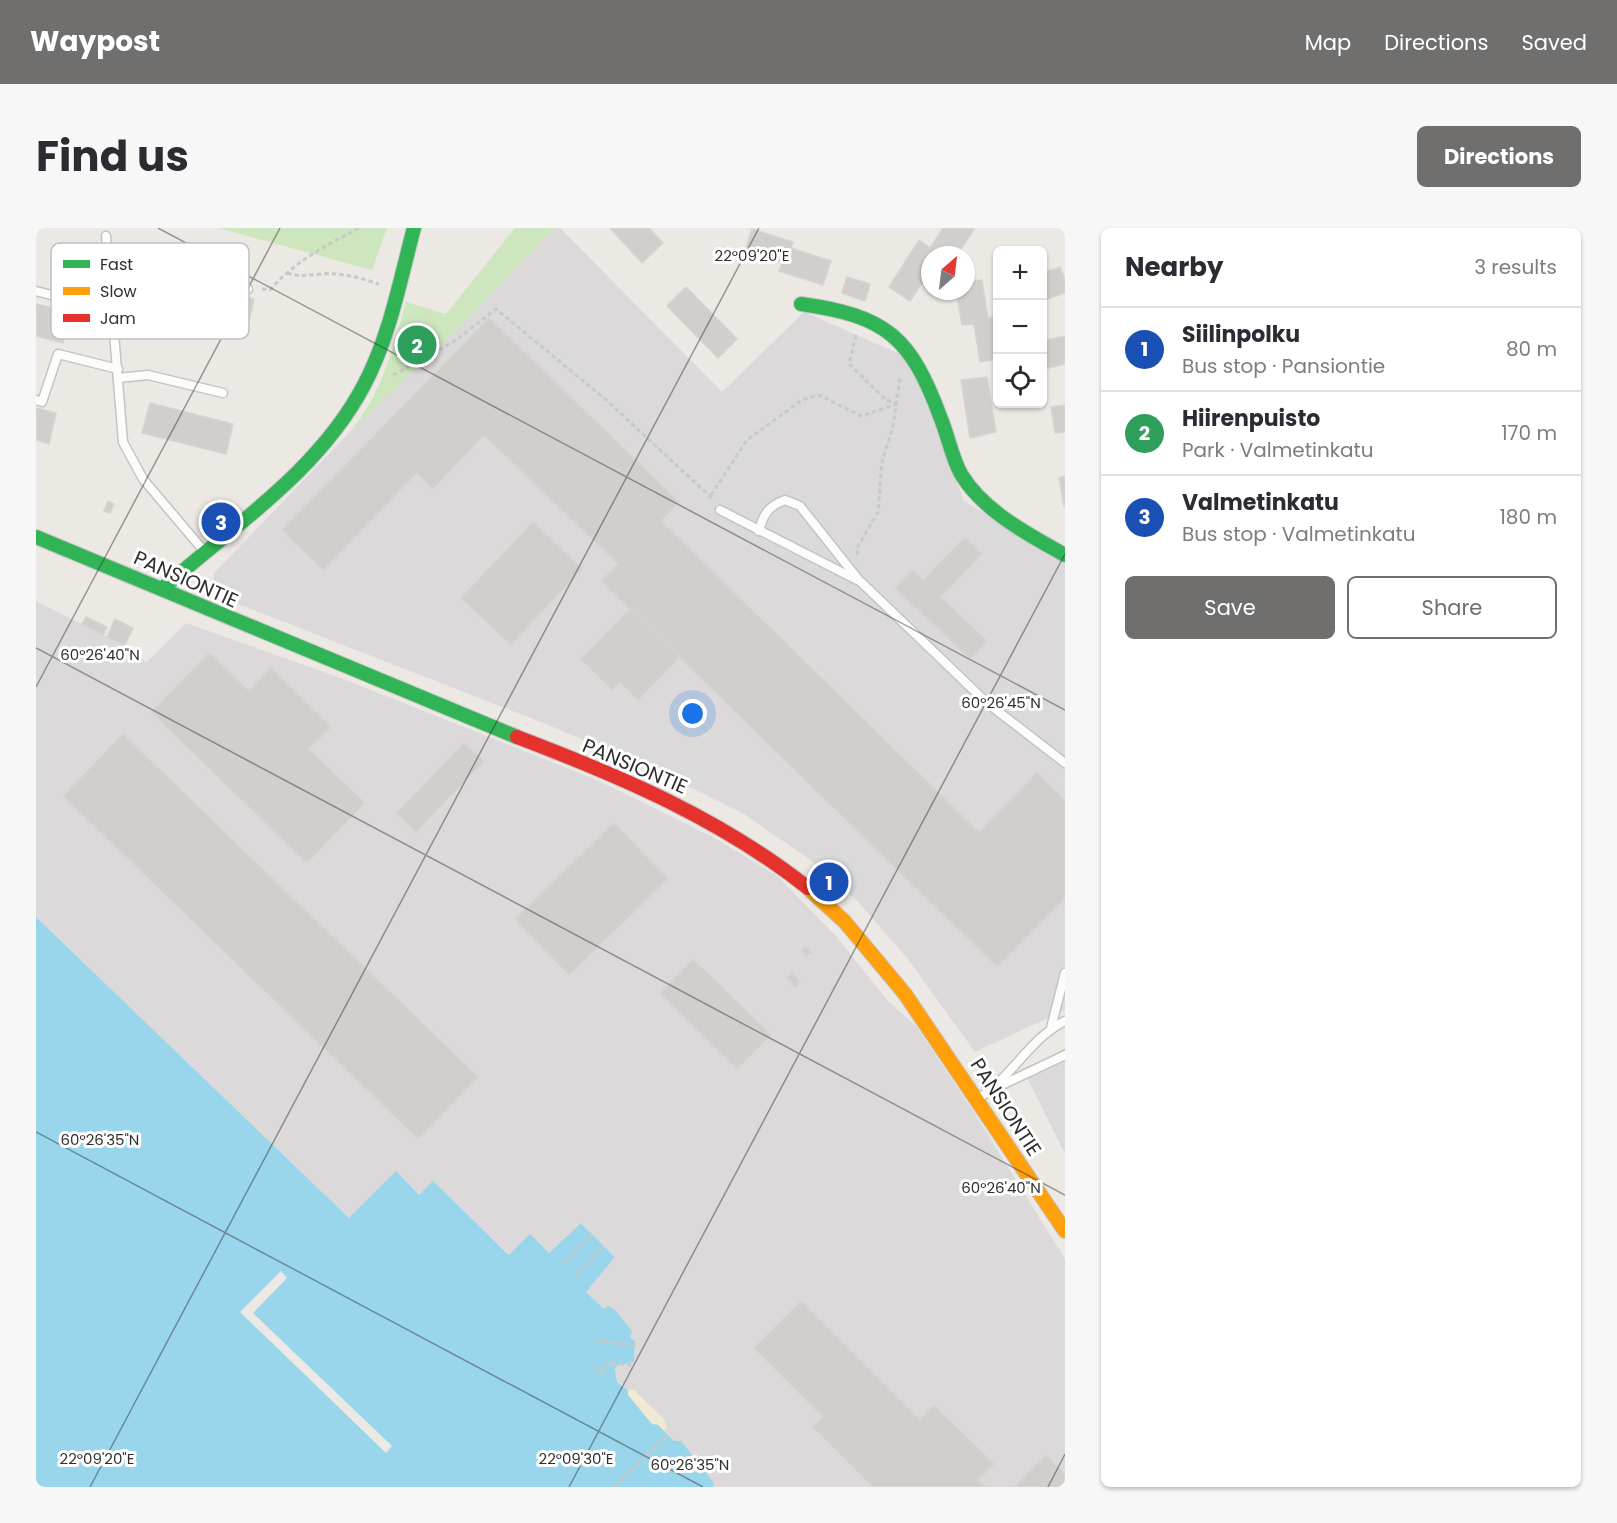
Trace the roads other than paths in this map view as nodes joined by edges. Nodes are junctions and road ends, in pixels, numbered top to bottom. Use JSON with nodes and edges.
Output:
{"nodes":[{"id":1,"x":414,"y":228,"type":"edge"},
{"id":2,"x":106,"y":236,"type":"dead end"},
{"id":3,"x":107,"y":243,"type":"edge"},
{"id":4,"x":36,"y":291,"type":"edge"},
{"id":5,"x":51,"y":295,"type":"edge"},
{"id":6,"x":801,"y":304,"type":"dead end"},
{"id":7,"x":116,"y":339,"type":"edge"},
{"id":8,"x":118,"y":374,"type":"junction"},
{"id":9,"x":223,"y":393,"type":"dead end"},
{"id":10,"x":36,"y":400,"type":"edge"},
{"id":11,"x":720,"y":510,"type":"road end"},
{"id":12,"x":759,"y":531,"type":"junction"},
{"id":13,"x":36,"y":537,"type":"edge"},
{"id":14,"x":205,"y":551,"type":"junction"},
{"id":15,"x":1065,"y":555,"type":"edge"},
{"id":16,"x":861,"y":582,"type":"junction"},
{"id":17,"x":162,"y":589,"type":"junction"},
{"id":18,"x":1065,"y":763,"type":"edge"},
{"id":19,"x":1065,"y":973,"type":"edge"},
{"id":20,"x":1065,"y":1021,"type":"edge"},
{"id":21,"x":1051,"y":1028,"type":"junction"},
{"id":22,"x":1065,"y":1056,"type":"edge"},
{"id":23,"x":994,"y":1088,"type":"junction"},
{"id":24,"x":977,"y":1099,"type":"junction"},
{"id":25,"x":1065,"y":1231,"type":"edge"}],
"edges":[{"from":1,"to":14,"type":"street"},
{"from":2,"to":3,"type":"lane"},
{"from":4,"to":5,"type":"lane"},
{"from":6,"to":15,"type":"street"},
{"from":7,"to":8,"type":"lane"},
{"from":8,"to":9,"type":"lane"},
{"from":8,"to":10,"type":"lane"},
{"from":8,"to":14,"type":"lane"},
{"from":11,"to":12,"type":"lane"},
{"from":12,"to":16,"type":"lane"},
{"from":12,"to":16,"type":"lane"},
{"from":13,"to":17,"type":"street","name":"PANSIONTIE"},
{"from":14,"to":17,"type":"street"},
{"from":16,"to":18,"type":"lane"},
{"from":17,"to":24,"type":"street","name":"PANSIONTIE"},
{"from":19,"to":21,"type":"lane"},
{"from":20,"to":21,"type":"lane"},
{"from":21,"to":23,"type":"lane"},
{"from":22,"to":23,"type":"lane"},
{"from":23,"to":24,"type":"lane"},
{"from":24,"to":25,"type":"street","name":"PANSIONTIE"}]}
